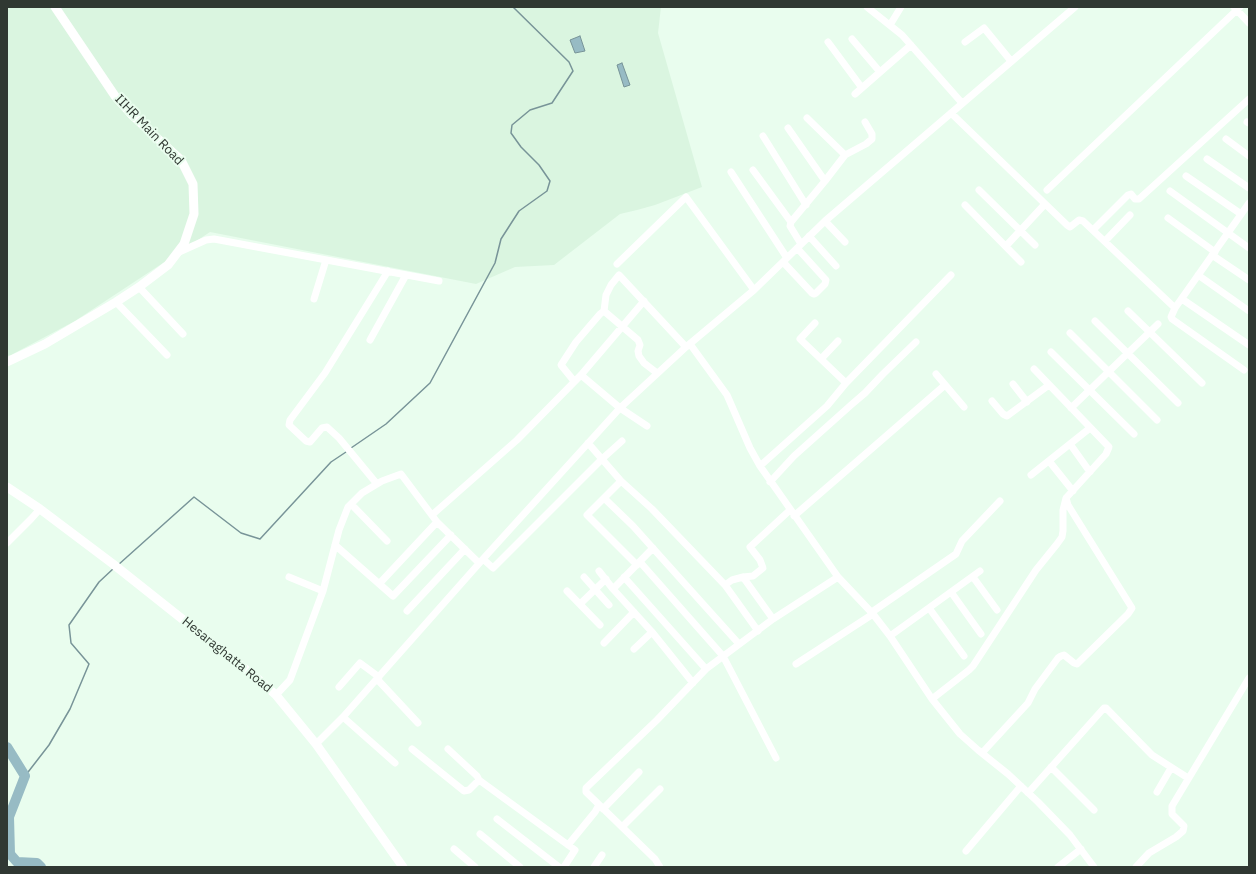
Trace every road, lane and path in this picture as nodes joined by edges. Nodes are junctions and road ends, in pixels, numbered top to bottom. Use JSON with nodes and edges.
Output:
{"nodes":[{"id":1,"x":55,"y":7,"type":"edge"},
{"id":2,"x":866,"y":7,"type":"edge"},
{"id":3,"x":901,"y":7,"type":"edge"},
{"id":4,"x":1070,"y":8,"type":"edge"},
{"id":5,"x":1236,"y":8,"type":"edge"},
{"id":6,"x":1249,"y":23,"type":"edge"},
{"id":7,"x":890,"y":25,"type":"junction"},
{"id":8,"x":852,"y":39,"type":"dead end"},
{"id":9,"x":828,"y":42,"type":"dead end"},
{"id":10,"x":965,"y":42,"type":"dead end"},
{"id":11,"x":911,"y":46,"type":"junction"},
{"id":12,"x":1011,"y":61,"type":"junction"},
{"id":13,"x":880,"y":72,"type":"junction"},
{"id":14,"x":862,"y":88,"type":"junction"},
{"id":15,"x":855,"y":94,"type":"dead end"},
{"id":16,"x":1249,"y":99,"type":"edge"},
{"id":17,"x":962,"y":103,"type":"junction"},
{"id":18,"x":951,"y":112,"type":"junction"},
{"id":19,"x":807,"y":118,"type":"dead end"},
{"id":20,"x":865,"y":122,"type":"dead end"},
{"id":21,"x":788,"y":128,"type":"dead end"},
{"id":22,"x":763,"y":136,"type":"dead end"},
{"id":23,"x":1226,"y":139,"type":"dead end"},
{"id":24,"x":845,"y":155,"type":"junction"},
{"id":25,"x":1249,"y":156,"type":"edge"},
{"id":26,"x":1207,"y":159,"type":"dead end"},
{"id":27,"x":753,"y":170,"type":"dead end"},
{"id":28,"x":731,"y":172,"type":"dead end"},
{"id":29,"x":1186,"y":176,"type":"dead end"},
{"id":30,"x":825,"y":181,"type":"junction"},
{"id":31,"x":1249,"y":188,"type":"edge"},
{"id":32,"x":979,"y":190,"type":"dead end"},
{"id":33,"x":1047,"y":190,"type":"dead end"},
{"id":34,"x":1170,"y":191,"type":"dead end"},
{"id":35,"x":1045,"y":204,"type":"junction"},
{"id":36,"x":1249,"y":204,"type":"edge"},
{"id":37,"x":806,"y":205,"type":"junction"},
{"id":38,"x":965,"y":205,"type":"dead end"},
{"id":39,"x":1241,"y":214,"type":"junction"},
{"id":40,"x":1130,"y":215,"type":"dead end"},
{"id":41,"x":1168,"y":218,"type":"dead end"},
{"id":42,"x":825,"y":221,"type":"junction"},
{"id":43,"x":791,"y":222,"type":"junction"},
{"id":44,"x":1093,"y":230,"type":"junction"},
{"id":45,"x":1020,"y":231,"type":"junction"},
{"id":46,"x":1228,"y":232,"type":"junction"},
{"id":47,"x":809,"y":236,"type":"junction"},
{"id":48,"x":1105,"y":241,"type":"junction"},
{"id":49,"x":845,"y":242,"type":"dead end"},
{"id":50,"x":1035,"y":245,"type":"dead end"},
{"id":51,"x":799,"y":246,"type":"junction"},
{"id":52,"x":1006,"y":246,"type":"junction"},
{"id":53,"x":1249,"y":248,"type":"edge"},
{"id":54,"x":177,"y":253,"type":"junction"},
{"id":55,"x":1213,"y":254,"type":"junction"},
{"id":56,"x":326,"y":260,"type":"junction"},
{"id":57,"x":785,"y":260,"type":"junction"},
{"id":58,"x":1021,"y":262,"type":"dead end"},
{"id":59,"x":617,"y":264,"type":"dead end"},
{"id":60,"x":836,"y":266,"type":"dead end"},
{"id":61,"x":388,"y":272,"type":"junction"},
{"id":62,"x":406,"y":275,"type":"junction"},
{"id":63,"x":951,"y":275,"type":"dead end"},
{"id":64,"x":1198,"y":275,"type":"junction"},
{"id":65,"x":1249,"y":280,"type":"edge"},
{"id":66,"x":439,"y":281,"type":"dead end"},
{"id":67,"x":139,"y":287,"type":"junction"},
{"id":68,"x":754,"y":290,"type":"junction"},
{"id":69,"x":314,"y":299,"type":"dead end"},
{"id":70,"x":1182,"y":299,"type":"junction"},
{"id":71,"x":644,"y":301,"type":"junction"},
{"id":72,"x":116,"y":302,"type":"junction"},
{"id":73,"x":1175,"y":308,"type":"junction"},
{"id":74,"x":604,"y":311,"type":"junction"},
{"id":75,"x":1128,"y":311,"type":"dead end"},
{"id":76,"x":1249,"y":311,"type":"edge"},
{"id":77,"x":1095,"y":321,"type":"dead end"},
{"id":78,"x":815,"y":323,"type":"dead end"},
{"id":79,"x":1158,"y":324,"type":"dead end"},
{"id":80,"x":621,"y":326,"type":"junction"},
{"id":81,"x":1149,"y":332,"type":"junction"},
{"id":82,"x":1070,"y":333,"type":"dead end"},
{"id":83,"x":183,"y":334,"type":"dead end"},
{"id":84,"x":370,"y":340,"type":"dead end"},
{"id":85,"x":838,"y":341,"type":"dead end"},
{"id":86,"x":916,"y":342,"type":"dead end"},
{"id":87,"x":1249,"y":345,"type":"edge"},
{"id":88,"x":688,"y":346,"type":"junction"},
{"id":89,"x":1051,"y":352,"type":"dead end"},
{"id":90,"x":1128,"y":353,"type":"junction"},
{"id":91,"x":167,"y":355,"type":"dead end"},
{"id":92,"x":821,"y":359,"type":"junction"},
{"id":93,"x":7,"y":362,"type":"edge"},
{"id":94,"x":1034,"y":369,"type":"dead end"},
{"id":95,"x":1244,"y":370,"type":"dead end"},
{"id":96,"x":1108,"y":372,"type":"junction"},
{"id":97,"x":657,"y":373,"type":"junction"},
{"id":98,"x":936,"y":374,"type":"dead end"},
{"id":99,"x":580,"y":375,"type":"junction"},
{"id":100,"x":574,"y":381,"type":"junction"},
{"id":101,"x":846,"y":383,"type":"junction"},
{"id":102,"x":1202,"y":383,"type":"dead end"},
{"id":103,"x":1013,"y":384,"type":"dead end"},
{"id":104,"x":945,"y":385,"type":"junction"},
{"id":105,"x":1049,"y":385,"type":"junction"},
{"id":106,"x":1090,"y":390,"type":"junction"},
{"id":107,"x":992,"y":401,"type":"dead end"},
{"id":108,"x":1027,"y":402,"type":"junction"},
{"id":109,"x":1178,"y":403,"type":"dead end"},
{"id":110,"x":964,"y":407,"type":"dead end"},
{"id":111,"x":620,"y":408,"type":"junction"},
{"id":112,"x":1071,"y":408,"type":"junction"},
{"id":113,"x":1157,"y":420,"type":"dead end"},
{"id":114,"x":647,"y":426,"type":"dead end"},
{"id":115,"x":1090,"y":428,"type":"junction"},
{"id":116,"x":1134,"y":434,"type":"dead end"},
{"id":117,"x":622,"y":441,"type":"dead end"},
{"id":118,"x":588,"y":443,"type":"junction"},
{"id":119,"x":1070,"y":444,"type":"junction"},
{"id":120,"x":602,"y":459,"type":"junction"},
{"id":121,"x":1049,"y":461,"type":"junction"},
{"id":122,"x":760,"y":466,"type":"junction"},
{"id":123,"x":1090,"y":472,"type":"junction"},
{"id":124,"x":1031,"y":475,"type":"dead end"},
{"id":125,"x":621,"y":481,"type":"junction"},
{"id":126,"x":770,"y":482,"type":"junction"},
{"id":127,"x":376,"y":484,"type":"junction"},
{"id":128,"x":7,"y":487,"type":"edge"},
{"id":129,"x":1072,"y":491,"type":"junction"},
{"id":130,"x":604,"y":498,"type":"junction"},
{"id":131,"x":1066,"y":498,"type":"junction"},
{"id":132,"x":1000,"y":501,"type":"dead end"},
{"id":133,"x":351,"y":504,"type":"junction"},
{"id":134,"x":40,"y":509,"type":"junction"},
{"id":135,"x":792,"y":513,"type":"junction"},
{"id":136,"x":432,"y":515,"type":"junction"},
{"id":137,"x":437,"y":522,"type":"junction"},
{"id":138,"x":452,"y":535,"type":"junction"},
{"id":139,"x":386,"y":541,"type":"dead end"},
{"id":140,"x":7,"y":543,"type":"edge"},
{"id":141,"x":335,"y":544,"type":"junction"},
{"id":142,"x":653,"y":548,"type":"junction"},
{"id":143,"x":465,"y":549,"type":"junction"},
{"id":144,"x":481,"y":561,"type":"junction"},
{"id":145,"x":638,"y":563,"type":"junction"},
{"id":146,"x":599,"y":571,"type":"dead end"},
{"id":147,"x":980,"y":571,"type":"dead end"},
{"id":148,"x":584,"y":576,"type":"dead end"},
{"id":149,"x":289,"y":577,"type":"dead end"},
{"id":150,"x":624,"y":577,"type":"junction"},
{"id":151,"x":743,"y":577,"type":"junction"},
{"id":152,"x":973,"y":577,"type":"junction"},
{"id":153,"x":838,"y":578,"type":"junction"},
{"id":154,"x":606,"y":579,"type":"junction"},
{"id":155,"x":379,"y":584,"type":"junction"},
{"id":156,"x":725,"y":585,"type":"junction"},
{"id":157,"x":613,"y":589,"type":"junction"},
{"id":158,"x":595,"y":590,"type":"junction"},
{"id":159,"x":323,"y":591,"type":"junction"},
{"id":160,"x":567,"y":591,"type":"dead end"},
{"id":161,"x":951,"y":592,"type":"junction"},
{"id":162,"x":580,"y":604,"type":"junction"},
{"id":163,"x":610,"y":605,"type":"dead end"},
{"id":164,"x":929,"y":608,"type":"junction"},
{"id":165,"x":997,"y":610,"type":"dead end"},
{"id":166,"x":407,"y":611,"type":"dead end"},
{"id":167,"x":634,"y":612,"type":"junction"},
{"id":168,"x":872,"y":613,"type":"junction"},
{"id":169,"x":773,"y":619,"type":"junction"},
{"id":170,"x":600,"y":624,"type":"dead end"},
{"id":171,"x":758,"y":631,"type":"junction"},
{"id":172,"x":652,"y":632,"type":"junction"},
{"id":173,"x":981,"y":634,"type":"dead end"},
{"id":174,"x":890,"y":636,"type":"junction"},
{"id":175,"x":604,"y":643,"type":"dead end"},
{"id":176,"x":739,"y":644,"type":"junction"},
{"id":177,"x":634,"y":649,"type":"dead end"},
{"id":178,"x":722,"y":656,"type":"junction"},
{"id":179,"x":964,"y":656,"type":"dead end"},
{"id":180,"x":796,"y":664,"type":"dead end"},
{"id":181,"x":706,"y":669,"type":"junction"},
{"id":182,"x":378,"y":678,"type":"junction"},
{"id":183,"x":1249,"y":678,"type":"edge"},
{"id":184,"x":693,"y":683,"type":"junction"},
{"id":185,"x":339,"y":687,"type":"dead end"},
{"id":186,"x":276,"y":695,"type":"junction"},
{"id":187,"x":932,"y":699,"type":"junction"},
{"id":188,"x":343,"y":717,"type":"junction"},
{"id":189,"x":418,"y":722,"type":"dead end"},
{"id":190,"x":316,"y":744,"type":"junction"},
{"id":191,"x":412,"y":749,"type":"dead end"},
{"id":192,"x":448,"y":749,"type":"dead end"},
{"id":193,"x":982,"y":753,"type":"junction"},
{"id":194,"x":776,"y":758,"type":"dead end"},
{"id":195,"x":395,"y":763,"type":"dead end"},
{"id":196,"x":1051,"y":767,"type":"junction"},
{"id":197,"x":1171,"y":768,"type":"junction"},
{"id":198,"x":639,"y":772,"type":"dead end"},
{"id":199,"x":1188,"y":778,"type":"junction"},
{"id":200,"x":479,"y":780,"type":"junction"},
{"id":201,"x":1021,"y":786,"type":"junction"},
{"id":202,"x":660,"y":789,"type":"dead end"},
{"id":203,"x":1157,"y":792,"type":"dead end"},
{"id":204,"x":1028,"y":793,"type":"junction"},
{"id":205,"x":601,"y":807,"type":"junction"},
{"id":206,"x":1094,"y":810,"type":"dead end"},
{"id":207,"x":497,"y":819,"type":"dead end"},
{"id":208,"x":622,"y":827,"type":"junction"},
{"id":209,"x":480,"y":834,"type":"dead end"},
{"id":210,"x":568,"y":845,"type":"junction"},
{"id":211,"x":454,"y":849,"type":"dead end"},
{"id":212,"x":1081,"y":849,"type":"junction"},
{"id":213,"x":966,"y":851,"type":"dead end"},
{"id":214,"x":602,"y":855,"type":"dead end"},
{"id":215,"x":403,"y":867,"type":"edge"},
{"id":216,"x":475,"y":867,"type":"edge"},
{"id":217,"x":520,"y":867,"type":"edge"},
{"id":218,"x":559,"y":867,"type":"edge"},
{"id":219,"x":564,"y":867,"type":"edge"},
{"id":220,"x":594,"y":867,"type":"edge"},
{"id":221,"x":660,"y":867,"type":"edge"},
{"id":222,"x":1058,"y":867,"type":"edge"},
{"id":223,"x":1094,"y":867,"type":"edge"},
{"id":224,"x":1136,"y":867,"type":"edge"}],
"edges":[{"from":1,"to":54,"type":"main road","name":"IIHR Main Road"},
{"from":2,"to":7,"type":"street"},
{"from":3,"to":7,"type":"street"},
{"from":4,"to":12,"type":"street"},
{"from":5,"to":6,"type":"street"},
{"from":5,"to":33,"type":"street"},
{"from":7,"to":11,"type":"street"},
{"from":8,"to":13,"type":"street"},
{"from":9,"to":14,"type":"street"},
{"from":10,"to":12,"type":"street"},
{"from":11,"to":13,"type":"street"},
{"from":11,"to":17,"type":"street"},
{"from":12,"to":17,"type":"street"},
{"from":13,"to":14,"type":"street"},
{"from":14,"to":15,"type":"street"},
{"from":16,"to":44,"type":"street"},
{"from":17,"to":18,"type":"street"},
{"from":18,"to":35,"type":"street"},
{"from":18,"to":42,"type":"street"},
{"from":19,"to":24,"type":"street"},
{"from":20,"to":24,"type":"street"},
{"from":21,"to":30,"type":"street"},
{"from":22,"to":37,"type":"street"},
{"from":23,"to":25,"type":"street"},
{"from":24,"to":30,"type":"street"},
{"from":26,"to":31,"type":"street"},
{"from":27,"to":43,"type":"street"},
{"from":28,"to":57,"type":"street"},
{"from":29,"to":39,"type":"street"},
{"from":30,"to":37,"type":"street"},
{"from":32,"to":45,"type":"street"},
{"from":34,"to":46,"type":"street"},
{"from":35,"to":44,"type":"street"},
{"from":35,"to":45,"type":"street"},
{"from":36,"to":39,"type":"street"},
{"from":37,"to":43,"type":"street"},
{"from":38,"to":52,"type":"street"},
{"from":39,"to":46,"type":"street"},
{"from":40,"to":48,"type":"street"},
{"from":41,"to":55,"type":"street"},
{"from":42,"to":47,"type":"street"},
{"from":42,"to":49,"type":"street"},
{"from":43,"to":51,"type":"street"},
{"from":44,"to":48,"type":"street"},
{"from":45,"to":50,"type":"street"},
{"from":45,"to":52,"type":"street"},
{"from":46,"to":53,"type":"street"},
{"from":46,"to":55,"type":"street"},
{"from":47,"to":51,"type":"street"},
{"from":47,"to":60,"type":"street"},
{"from":48,"to":73,"type":"street"},
{"from":51,"to":57,"type":"street"},
{"from":51,"to":57,"type":"street"},
{"from":52,"to":58,"type":"street"},
{"from":54,"to":56,"type":"street"},
{"from":54,"to":67,"type":"main road","name":"IIHR Main Road"},
{"from":55,"to":64,"type":"street"},
{"from":55,"to":65,"type":"street"},
{"from":56,"to":61,"type":"street"},
{"from":56,"to":69,"type":"street"},
{"from":57,"to":68,"type":"street"},
{"from":59,"to":68,"type":"street"},
{"from":61,"to":62,"type":"street"},
{"from":61,"to":127,"type":"street"},
{"from":62,"to":66,"type":"street"},
{"from":62,"to":84,"type":"street"},
{"from":63,"to":101,"type":"street"},
{"from":64,"to":70,"type":"street"},
{"from":64,"to":76,"type":"street"},
{"from":67,"to":72,"type":"main road","name":"IIHR Main Road"},
{"from":67,"to":83,"type":"street"},
{"from":68,"to":88,"type":"street"},
{"from":70,"to":73,"type":"street"},
{"from":70,"to":87,"type":"street"},
{"from":71,"to":74,"type":"street"},
{"from":71,"to":80,"type":"street"},
{"from":71,"to":88,"type":"street"},
{"from":72,"to":91,"type":"street"},
{"from":72,"to":93,"type":"main road","name":"IIHR Main Road"},
{"from":73,"to":95,"type":"street"},
{"from":74,"to":80,"type":"street"},
{"from":74,"to":100,"type":"street"},
{"from":75,"to":81,"type":"street"},
{"from":77,"to":90,"type":"street"},
{"from":78,"to":92,"type":"street"},
{"from":79,"to":81,"type":"street"},
{"from":80,"to":97,"type":"street"},
{"from":80,"to":99,"type":"street"},
{"from":81,"to":90,"type":"street"},
{"from":81,"to":102,"type":"street"},
{"from":82,"to":96,"type":"street"},
{"from":85,"to":92,"type":"street"},
{"from":86,"to":126,"type":"street"},
{"from":88,"to":97,"type":"street"},
{"from":88,"to":122,"type":"street"},
{"from":89,"to":106,"type":"street"},
{"from":90,"to":96,"type":"street"},
{"from":90,"to":109,"type":"street"},
{"from":92,"to":101,"type":"street"},
{"from":94,"to":105,"type":"street"},
{"from":96,"to":106,"type":"street"},
{"from":96,"to":113,"type":"street"},
{"from":97,"to":111,"type":"street"},
{"from":98,"to":104,"type":"street"},
{"from":99,"to":100,"type":"street"},
{"from":99,"to":111,"type":"street"},
{"from":100,"to":136,"type":"street"},
{"from":101,"to":122,"type":"street"},
{"from":103,"to":108,"type":"street"},
{"from":104,"to":110,"type":"street"},
{"from":104,"to":135,"type":"street"},
{"from":105,"to":108,"type":"street"},
{"from":105,"to":112,"type":"street"},
{"from":106,"to":112,"type":"street"},
{"from":106,"to":116,"type":"street"},
{"from":107,"to":108,"type":"street"},
{"from":111,"to":114,"type":"street"},
{"from":111,"to":118,"type":"street"},
{"from":112,"to":115,"type":"street"},
{"from":115,"to":119,"type":"street"},
{"from":115,"to":123,"type":"street"},
{"from":117,"to":120,"type":"street"},
{"from":118,"to":120,"type":"street"},
{"from":118,"to":144,"type":"street"},
{"from":119,"to":121,"type":"street"},
{"from":119,"to":123,"type":"street"},
{"from":120,"to":125,"type":"street"},
{"from":120,"to":144,"type":"street"},
{"from":121,"to":124,"type":"street"},
{"from":121,"to":129,"type":"street"},
{"from":122,"to":126,"type":"street"},
{"from":123,"to":129,"type":"street"},
{"from":125,"to":130,"type":"street"},
{"from":125,"to":156,"type":"street"},
{"from":126,"to":135,"type":"street"},
{"from":127,"to":133,"type":"street"},
{"from":127,"to":136,"type":"street"},
{"from":128,"to":134,"type":"main road","name":"Hesaraghatta Road"},
{"from":129,"to":131,"type":"street"},
{"from":130,"to":142,"type":"street"},
{"from":130,"to":145,"type":"street"},
{"from":131,"to":187,"type":"street"},
{"from":131,"to":193,"type":"street"},
{"from":132,"to":168,"type":"street"},
{"from":133,"to":139,"type":"street"},
{"from":133,"to":141,"type":"street"},
{"from":134,"to":140,"type":"street"},
{"from":134,"to":186,"type":"main road","name":"Hesaraghatta Road"},
{"from":135,"to":151,"type":"street"},
{"from":135,"to":153,"type":"street"},
{"from":136,"to":137,"type":"street"},
{"from":137,"to":138,"type":"street"},
{"from":137,"to":155,"type":"street"},
{"from":138,"to":143,"type":"street"},
{"from":138,"to":155,"type":"street"},
{"from":141,"to":155,"type":"street"},
{"from":141,"to":159,"type":"street"},
{"from":142,"to":145,"type":"street"},
{"from":142,"to":176,"type":"street"},
{"from":143,"to":144,"type":"street"},
{"from":143,"to":166,"type":"street"},
{"from":144,"to":182,"type":"street"},
{"from":145,"to":150,"type":"street"},
{"from":145,"to":178,"type":"street"},
{"from":146,"to":154,"type":"street"},
{"from":147,"to":152,"type":"street"},
{"from":148,"to":158,"type":"street"},
{"from":149,"to":159,"type":"street"},
{"from":150,"to":157,"type":"street"},
{"from":150,"to":181,"type":"street"},
{"from":151,"to":156,"type":"street"},
{"from":151,"to":169,"type":"street"},
{"from":152,"to":161,"type":"street"},
{"from":152,"to":165,"type":"street"},
{"from":153,"to":168,"type":"street"},
{"from":153,"to":169,"type":"street"},
{"from":154,"to":157,"type":"street"},
{"from":154,"to":158,"type":"street"},
{"from":156,"to":171,"type":"street"},
{"from":157,"to":167,"type":"street"},
{"from":158,"to":162,"type":"street"},
{"from":158,"to":163,"type":"street"},
{"from":159,"to":186,"type":"street"},
{"from":160,"to":162,"type":"street"},
{"from":161,"to":164,"type":"street"},
{"from":161,"to":173,"type":"street"},
{"from":162,"to":170,"type":"street"},
{"from":164,"to":174,"type":"street"},
{"from":164,"to":179,"type":"street"},
{"from":167,"to":172,"type":"street"},
{"from":167,"to":175,"type":"street"},
{"from":168,"to":174,"type":"street"},
{"from":168,"to":180,"type":"street"},
{"from":169,"to":171,"type":"street"},
{"from":171,"to":176,"type":"street"},
{"from":172,"to":177,"type":"street"},
{"from":172,"to":184,"type":"street"},
{"from":174,"to":187,"type":"street"},
{"from":176,"to":178,"type":"street"},
{"from":178,"to":181,"type":"street"},
{"from":178,"to":194,"type":"street"},
{"from":181,"to":184,"type":"street"},
{"from":182,"to":185,"type":"street"},
{"from":182,"to":188,"type":"street"},
{"from":182,"to":189,"type":"street"},
{"from":183,"to":199,"type":"street"},
{"from":184,"to":205,"type":"street"},
{"from":186,"to":190,"type":"main road","name":"Hesaraghatta Road"},
{"from":187,"to":193,"type":"street"},
{"from":188,"to":190,"type":"street"},
{"from":188,"to":195,"type":"street"},
{"from":190,"to":215,"type":"main road","name":"Hesaraghatta Road"},
{"from":191,"to":200,"type":"street"},
{"from":192,"to":200,"type":"street"},
{"from":193,"to":201,"type":"street"},
{"from":196,"to":197,"type":"street"},
{"from":196,"to":204,"type":"street"},
{"from":196,"to":206,"type":"street"},
{"from":197,"to":199,"type":"street"},
{"from":197,"to":203,"type":"street"},
{"from":198,"to":205,"type":"street"},
{"from":199,"to":224,"type":"street"},
{"from":200,"to":210,"type":"street"},
{"from":201,"to":204,"type":"street"},
{"from":201,"to":213,"type":"street"},
{"from":202,"to":208,"type":"street"},
{"from":204,"to":212,"type":"street"},
{"from":205,"to":208,"type":"street"},
{"from":205,"to":210,"type":"street"},
{"from":207,"to":218,"type":"street"},
{"from":208,"to":221,"type":"street"},
{"from":209,"to":217,"type":"street"},
{"from":210,"to":219,"type":"street"},
{"from":211,"to":216,"type":"street"},
{"from":212,"to":222,"type":"street"},
{"from":212,"to":223,"type":"street"},
{"from":214,"to":220,"type":"street"}]}
